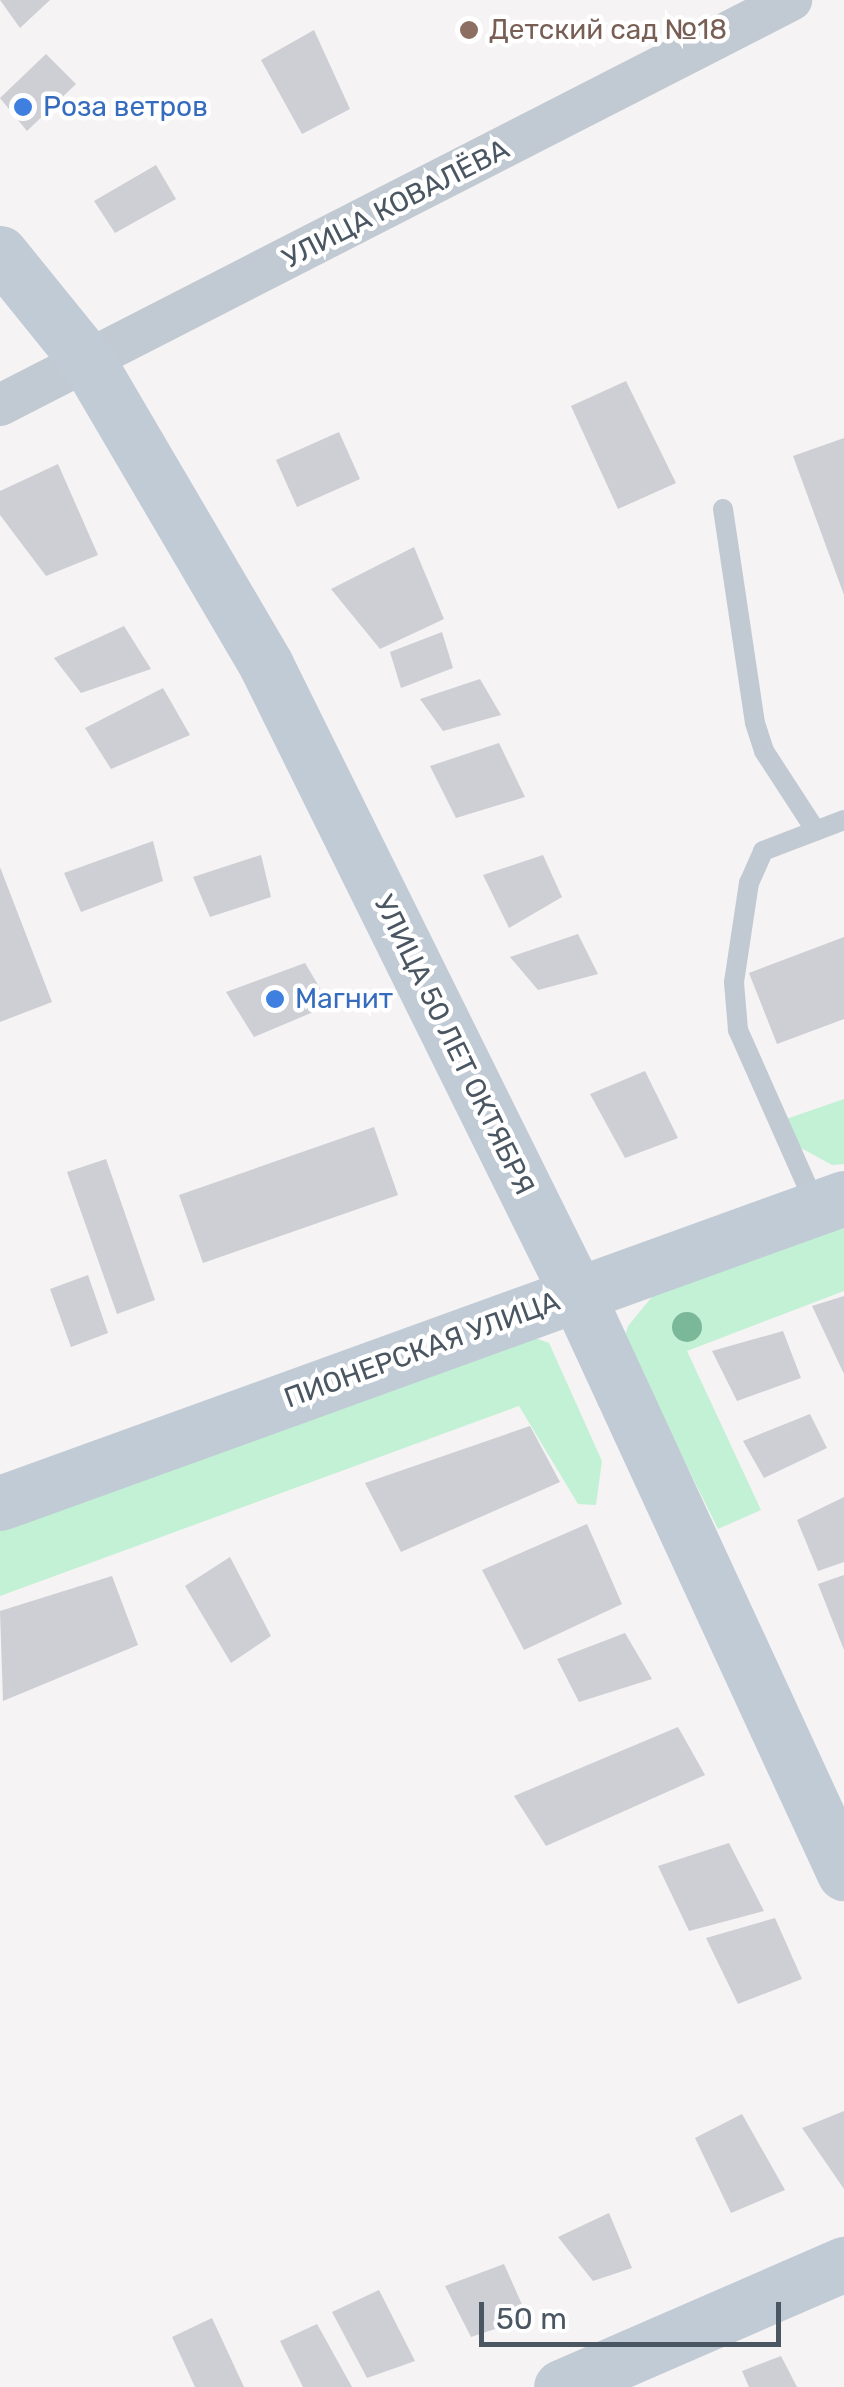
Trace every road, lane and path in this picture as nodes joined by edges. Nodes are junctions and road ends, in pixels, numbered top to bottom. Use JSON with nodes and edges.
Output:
{"nodes":[{"id":1,"x":791,"y":0,"type":"edge"},
{"id":2,"x":0,"y":253,"type":"edge"},
{"id":3,"x":89,"y":363,"type":"junction"},
{"id":4,"x":0,"y":405,"type":"edge"},
{"id":5,"x":724,"y":510,"type":"dead end"},
{"id":6,"x":844,"y":820,"type":"edge"},
{"id":7,"x":816,"y":831,"type":"junction"},
{"id":8,"x":830,"y":1203,"type":"edge"},
{"id":9,"x":577,"y":1294,"type":"junction"},
{"id":10,"x":0,"y":1503,"type":"edge"},
{"id":11,"x":844,"y":1873,"type":"edge"},
{"id":12,"x":844,"y":2264,"type":"edge"},
{"id":13,"x":561,"y":2387,"type":"edge"}],
"edges":[{"from":1,"to":3,"type":"street","name":"УЛИЦА КОВАЛЁВА"},
{"from":2,"to":3,"type":"main road","name":"УЛИЦА 50 ЛЕТ ОКТЯБРЯ"},
{"from":3,"to":4,"type":"street","name":"УЛИЦА КОВАЛЁВА"},
{"from":3,"to":9,"type":"main road","name":"УЛИЦА 50 ЛЕТ ОКТЯБРЯ"},
{"from":5,"to":7,"type":"lane"},
{"from":6,"to":7,"type":"lane"},
{"from":7,"to":8,"type":"lane"},
{"from":8,"to":9,"type":"main road","name":"ПИОНЕРСКАЯ УЛИЦА"},
{"from":9,"to":10,"type":"main road","name":"ПИОНЕРСКАЯ УЛИЦА"},
{"from":9,"to":11,"type":"main road","name":"УЛИЦА 50 ЛЕТ ОКТЯБРЯ"},
{"from":12,"to":13,"type":"main road"}]}
